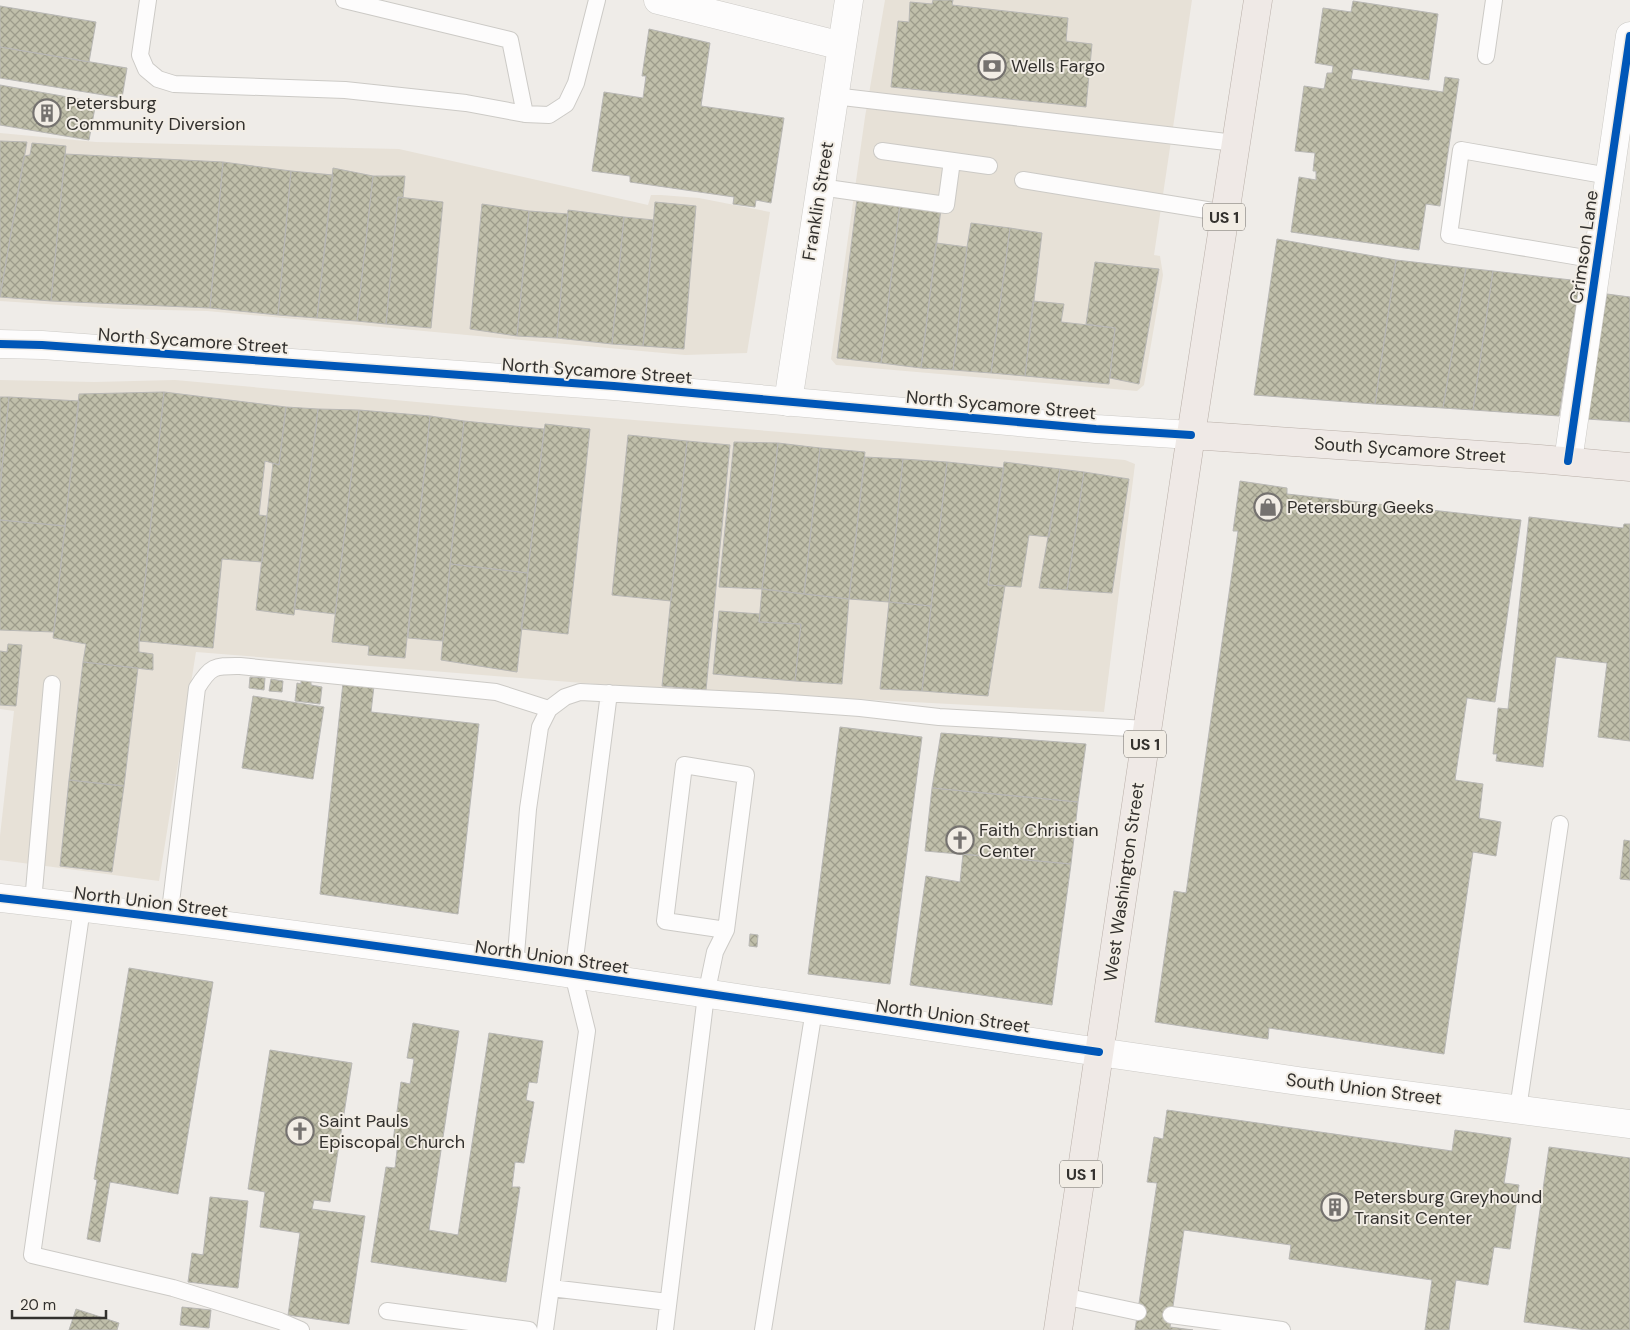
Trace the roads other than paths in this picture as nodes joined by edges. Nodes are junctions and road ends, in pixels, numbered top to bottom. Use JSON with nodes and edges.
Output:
{"nodes":[{"id":1,"x":148,"y":0,"type":"edge"},
{"id":2,"x":344,"y":0,"type":"edge"},
{"id":3,"x":597,"y":0,"type":"edge"},
{"id":4,"x":658,"y":0,"type":"edge"},
{"id":5,"x":849,"y":0,"type":"edge"},
{"id":6,"x":1258,"y":0,"type":"edge"},
{"id":7,"x":1494,"y":0,"type":"edge"},
{"id":8,"x":1630,"y":36,"type":"edge"},
{"id":9,"x":842,"y":46,"type":"junction"},
{"id":10,"x":1486,"y":56,"type":"dead end"},
{"id":11,"x":834,"y":96,"type":"junction"},
{"id":12,"x":525,"y":114,"type":"junction"},
{"id":13,"x":1235,"y":143,"type":"junction"},
{"id":14,"x":882,"y":151,"type":"dead end"},
{"id":15,"x":952,"y":161,"type":"junction"},
{"id":16,"x":989,"y":166,"type":"dead end"},
{"id":17,"x":1610,"y":176,"type":"junction"},
{"id":18,"x":1023,"y":180,"type":"dead end"},
{"id":19,"x":820,"y":187,"type":"junction"},
{"id":20,"x":1225,"y":213,"type":"junction"},
{"id":21,"x":1597,"y":260,"type":"junction"},
{"id":22,"x":0,"y":344,"type":"edge"},
{"id":23,"x":788,"y":402,"type":"junction"},
{"id":24,"x":1191,"y":435,"type":"junction"},
{"id":25,"x":1568,"y":461,"type":"junction"},
{"id":26,"x":1630,"y":467,"type":"edge"},
{"id":27,"x":52,"y":684,"type":"dead end"},
{"id":28,"x":609,"y":693,"type":"junction"},
{"id":29,"x":549,"y":709,"type":"junction"},
{"id":30,"x":1147,"y":729,"type":"junction"},
{"id":31,"x":1560,"y":824,"type":"dead end"},
{"id":32,"x":0,"y":898,"type":"edge"},
{"id":33,"x":33,"y":902,"type":"junction"},
{"id":34,"x":82,"y":908,"type":"junction"},
{"id":35,"x":169,"y":919,"type":"junction"},
{"id":36,"x":726,"y":930,"type":"junction"},
{"id":37,"x":515,"y":966,"type":"junction"},
{"id":38,"x":573,"y":974,"type":"junction"},
{"id":39,"x":706,"y":995,"type":"junction"},
{"id":40,"x":814,"y":1010,"type":"junction"},
{"id":41,"x":1099,"y":1052,"type":"junction"},
{"id":42,"x":1518,"y":1109,"type":"junction"},
{"id":43,"x":1630,"y":1124,"type":"edge"},
{"id":44,"x":551,"y":1288,"type":"junction"},
{"id":45,"x":1063,"y":1296,"type":"junction"},
{"id":46,"x":668,"y":1302,"type":"junction"},
{"id":47,"x":387,"y":1311,"type":"dead end"},
{"id":48,"x":1138,"y":1312,"type":"dead end"},
{"id":49,"x":1171,"y":1315,"type":"dead end"},
{"id":50,"x":301,"y":1330,"type":"edge"},
{"id":51,"x":529,"y":1330,"type":"edge"},
{"id":52,"x":545,"y":1330,"type":"edge"},
{"id":53,"x":664,"y":1330,"type":"edge"},
{"id":54,"x":763,"y":1330,"type":"edge"},
{"id":55,"x":1058,"y":1330,"type":"edge"},
{"id":56,"x":1282,"y":1330,"type":"edge"}],
"edges":[{"from":1,"to":12,"type":"lane"},
{"from":2,"to":12,"type":"lane"},
{"from":3,"to":12,"type":"lane"},
{"from":4,"to":9,"type":"street"},
{"from":5,"to":9,"type":"street","name":"Franklin Street"},
{"from":6,"to":13,"type":"main road","number":"US 1"},
{"from":7,"to":10,"type":"lane"},
{"from":8,"to":17,"type":"street","name":"Crimson Lane"},
{"from":9,"to":11,"type":"street","name":"Franklin Street"},
{"from":11,"to":13,"type":"lane"},
{"from":11,"to":19,"type":"street","name":"Franklin Street"},
{"from":13,"to":20,"type":"main road","number":"US 1"},
{"from":14,"to":15,"type":"lane"},
{"from":15,"to":16,"type":"lane"},
{"from":15,"to":19,"type":"lane"},
{"from":17,"to":21,"type":"street","name":"Crimson Lane"},
{"from":17,"to":21,"type":"lane"},
{"from":18,"to":20,"type":"lane"},
{"from":19,"to":23,"type":"street","name":"Franklin Street"},
{"from":20,"to":24,"type":"main road","number":"US 1"},
{"from":21,"to":25,"type":"street","name":"Crimson Lane"},
{"from":22,"to":23,"type":"street","name":"North Sycamore Street"},
{"from":23,"to":24,"type":"street","name":"North Sycamore Street"},
{"from":24,"to":25,"type":"main road","name":"South Sycamore Street"},
{"from":24,"to":30,"type":"main road","name":"West Washington Street","number":"US 1"},
{"from":25,"to":26,"type":"main road","name":"South Sycamore Street"},
{"from":27,"to":33,"type":"lane"},
{"from":28,"to":29,"type":"lane"},
{"from":28,"to":30,"type":"lane"},
{"from":28,"to":38,"type":"lane"},
{"from":29,"to":35,"type":"lane"},
{"from":29,"to":37,"type":"lane"},
{"from":30,"to":41,"type":"main road","name":"West Washington Street","number":"US 1"},
{"from":31,"to":42,"type":"lane"},
{"from":32,"to":33,"type":"street","name":"North Union Street"},
{"from":33,"to":34,"type":"street","name":"North Union Street"},
{"from":34,"to":35,"type":"street","name":"North Union Street"},
{"from":34,"to":50,"type":"lane"},
{"from":35,"to":37,"type":"street","name":"North Union Street"},
{"from":36,"to":36,"type":"lane"},
{"from":36,"to":39,"type":"lane"},
{"from":37,"to":38,"type":"street","name":"North Union Street"},
{"from":38,"to":39,"type":"street","name":"North Union Street"},
{"from":38,"to":44,"type":"lane"},
{"from":39,"to":40,"type":"street","name":"North Union Street"},
{"from":39,"to":46,"type":"lane"},
{"from":40,"to":41,"type":"street","name":"North Union Street"},
{"from":40,"to":54,"type":"lane"},
{"from":41,"to":42,"type":"street","name":"South Union Street"},
{"from":41,"to":45,"type":"main road","name":"West Washington Street","number":"US 1"},
{"from":42,"to":43,"type":"street","name":"South Union Street"},
{"from":44,"to":46,"type":"lane"},
{"from":44,"to":52,"type":"lane"},
{"from":45,"to":48,"type":"lane"},
{"from":45,"to":55,"type":"main road","name":"West Washington Street","number":"US 1"},
{"from":46,"to":53,"type":"lane"},
{"from":47,"to":51,"type":"lane"},
{"from":49,"to":56,"type":"lane"}]}
